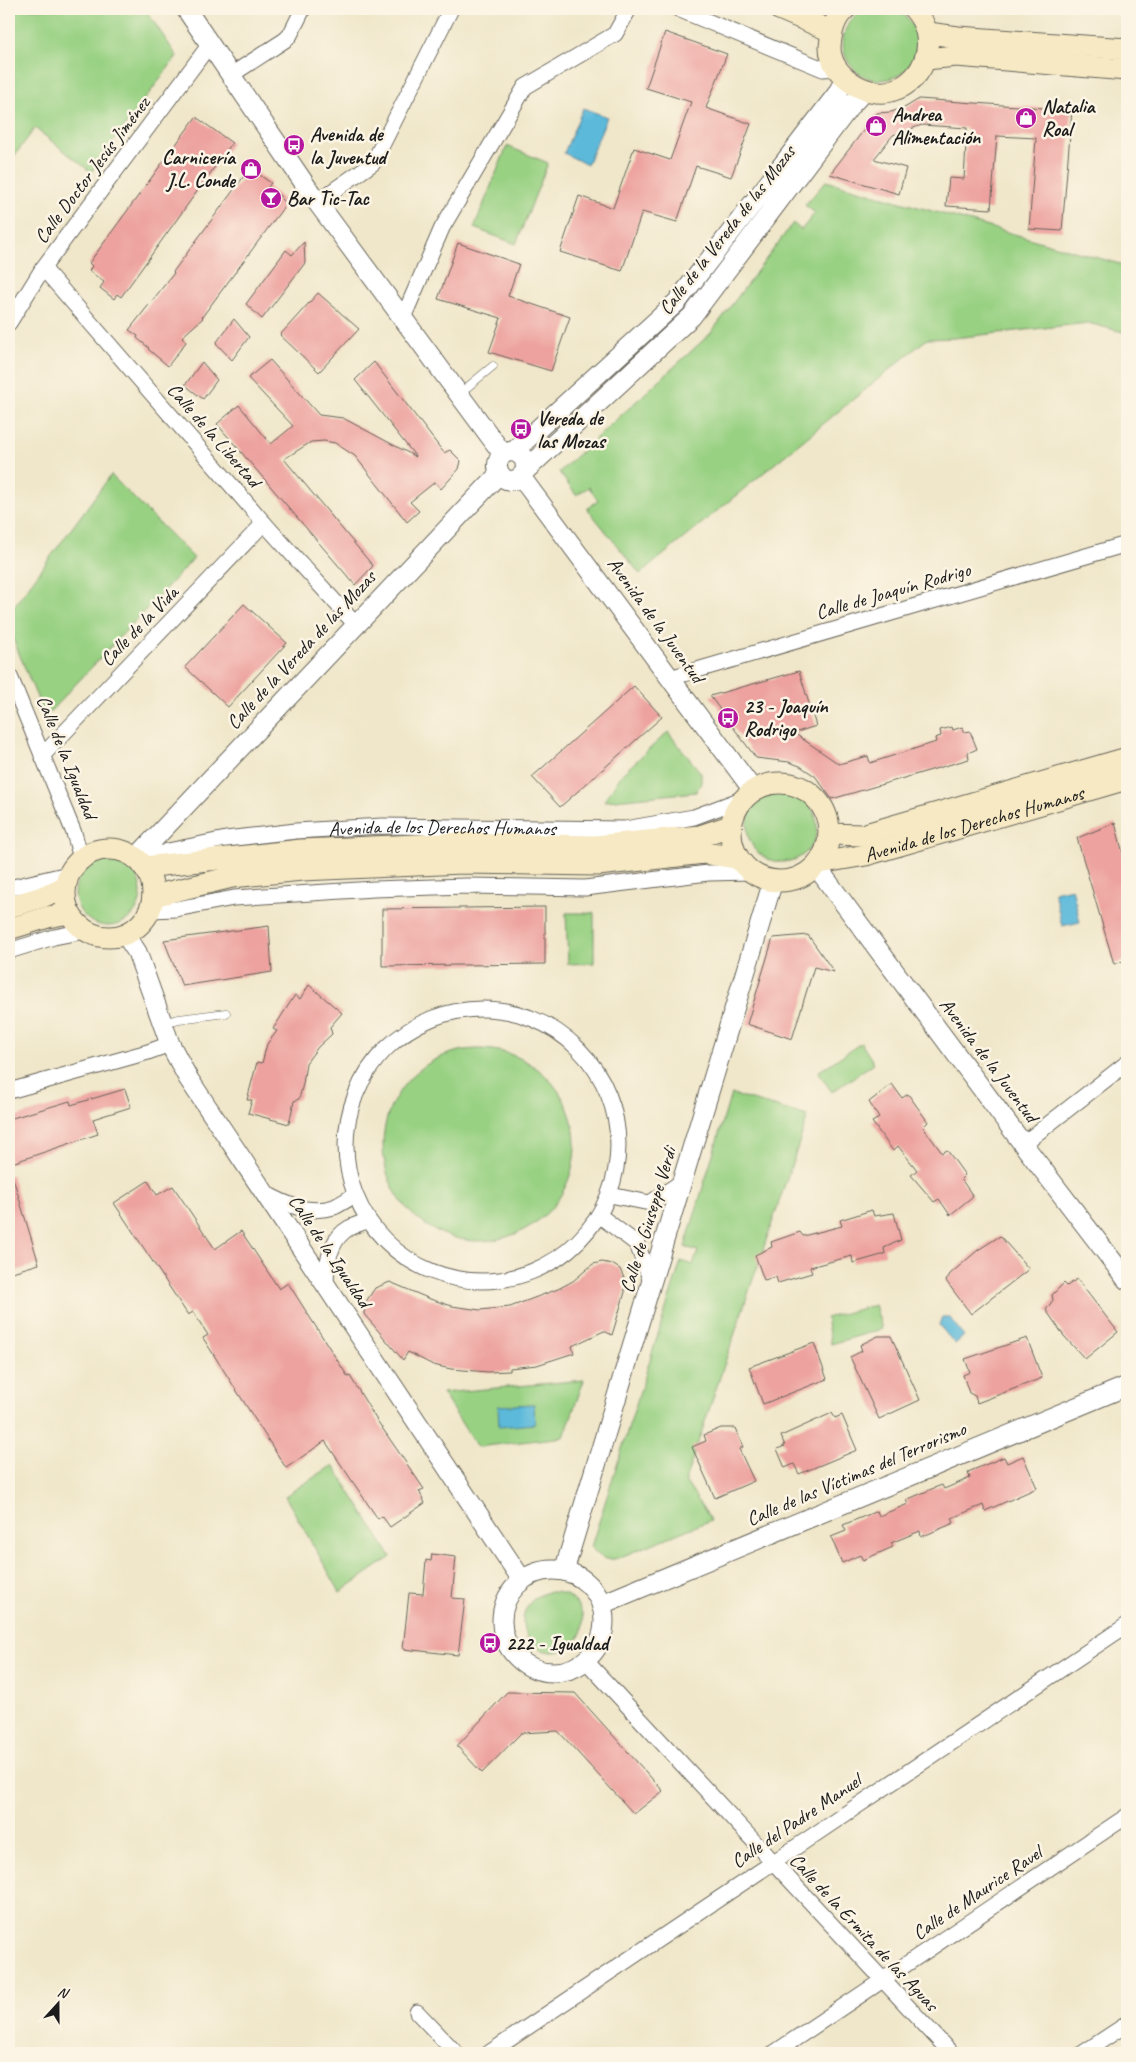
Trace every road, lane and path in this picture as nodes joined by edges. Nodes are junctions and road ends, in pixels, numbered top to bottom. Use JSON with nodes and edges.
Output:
{"nodes":[{"id":1,"x":186,"y":9,"type":"edge"},
{"id":2,"x":302,"y":9,"type":"edge"},
{"id":3,"x":451,"y":9,"type":"edge"},
{"id":4,"x":630,"y":9,"type":"edge"},
{"id":5,"x":678,"y":9,"type":"edge"},
{"id":6,"x":779,"y":9,"type":"edge"},
{"id":7,"x":914,"y":9,"type":"edge"},
{"id":8,"x":837,"y":15,"type":"edge"},
{"id":9,"x":928,"y":33,"type":"junction"},
{"id":10,"x":210,"y":44,"type":"junction"},
{"id":11,"x":1127,"y":48,"type":"edge"},
{"id":12,"x":926,"y":59,"type":"junction"},
{"id":13,"x":1127,"y":70,"type":"edge"},
{"id":14,"x":841,"y":73,"type":"junction"},
{"id":15,"x":231,"y":75,"type":"junction"},
{"id":16,"x":866,"y":90,"type":"junction"},
{"id":17,"x":317,"y":202,"type":"junction"},
{"id":18,"x":43,"y":268,"type":"junction"},
{"id":19,"x":403,"y":318,"type":"junction"},
{"id":20,"x":9,"y":323,"type":"edge"},
{"id":21,"x":493,"y":366,"type":"dead end"},
{"id":22,"x":459,"y":394,"type":"junction"},
{"id":23,"x":508,"y":452,"type":"junction"},
{"id":24,"x":499,"y":474,"type":"junction"},
{"id":25,"x":524,"y":474,"type":"junction"},
{"id":26,"x":264,"y":523,"type":"junction"},
{"id":27,"x":1127,"y":544,"type":"edge"},
{"id":28,"x":356,"y":625,"type":"junction"},
{"id":29,"x":9,"y":674,"type":"edge"},
{"id":30,"x":670,"y":678,"type":"junction"},
{"id":31,"x":42,"y":756,"type":"junction"},
{"id":32,"x":1127,"y":758,"type":"edge"},
{"id":33,"x":1127,"y":779,"type":"edge"},
{"id":34,"x":748,"y":794,"type":"junction"},
{"id":35,"x":730,"y":826,"type":"junction"},
{"id":36,"x":830,"y":834,"type":"junction"},
{"id":37,"x":140,"y":862,"type":"junction"},
{"id":38,"x":818,"y":864,"type":"junction"},
{"id":39,"x":744,"y":865,"type":"junction"},
{"id":40,"x":71,"y":873,"type":"junction"},
{"id":41,"x":773,"y":881,"type":"junction"},
{"id":42,"x":9,"y":888,"type":"edge"},
{"id":43,"x":151,"y":903,"type":"junction"},
{"id":44,"x":9,"y":907,"type":"edge"},
{"id":45,"x":69,"y":913,"type":"junction"},
{"id":46,"x":9,"y":929,"type":"edge"},
{"id":47,"x":85,"y":931,"type":"junction"},
{"id":48,"x":126,"y":934,"type":"junction"},
{"id":49,"x":9,"y":951,"type":"edge"},
{"id":50,"x":226,"y":1013,"type":"dead end"},
{"id":51,"x":162,"y":1023,"type":"junction"},
{"id":52,"x":170,"y":1044,"type":"junction"},
{"id":53,"x":1127,"y":1063,"type":"edge"},
{"id":54,"x":9,"y":1091,"type":"edge"},
{"id":55,"x":1023,"y":1144,"type":"junction"},
{"id":56,"x":683,"y":1181,"type":"junction"},
{"id":57,"x":264,"y":1193,"type":"junction"},
{"id":58,"x":355,"y":1195,"type":"junction"},
{"id":59,"x":610,"y":1195,"type":"junction"},
{"id":60,"x":600,"y":1216,"type":"junction"},
{"id":61,"x":368,"y":1220,"type":"junction"},
{"id":62,"x":1127,"y":1280,"type":"edge"},
{"id":63,"x":652,"y":1284,"type":"junction"},
{"id":64,"x":326,"y":1285,"type":"junction"},
{"id":65,"x":1127,"y":1386,"type":"edge"},
{"id":66,"x":564,"y":1571,"type":"junction"},
{"id":67,"x":522,"y":1580,"type":"junction"},
{"id":68,"x":602,"y":1604,"type":"junction"},
{"id":69,"x":1127,"y":1625,"type":"edge"},
{"id":70,"x":586,"y":1661,"type":"junction"},
{"id":71,"x":1127,"y":1816,"type":"edge"},
{"id":72,"x":772,"y":1861,"type":"junction"},
{"id":73,"x":882,"y":1982,"type":"junction"},
{"id":74,"x":417,"y":2012,"type":"dead end"},
{"id":75,"x":1127,"y":2024,"type":"edge"},
{"id":76,"x":456,"y":2053,"type":"edge"},
{"id":77,"x":489,"y":2053,"type":"edge"},
{"id":78,"x":774,"y":2053,"type":"edge"},
{"id":79,"x":950,"y":2053,"type":"edge"},
{"id":80,"x":1083,"y":2053,"type":"edge"}],
"edges":[{"from":1,"to":10,"type":"street"},
{"from":2,"to":15,"type":"street"},
{"from":3,"to":17,"type":"street"},
{"from":4,"to":19,"type":"street"},
{"from":5,"to":14,"type":"street"},
{"from":6,"to":8,"type":"main road"},
{"from":7,"to":9,"type":"main road"},
{"from":8,"to":14,"type":"main road"},
{"from":9,"to":11,"type":"main road"},
{"from":9,"to":12,"type":"main road"},
{"from":10,"to":15,"type":"street"},
{"from":10,"to":18,"type":"street","name":"Calle Doctor Jesús Jiménez"},
{"from":12,"to":13,"type":"main road"},
{"from":12,"to":16,"type":"main road"},
{"from":14,"to":16,"type":"main road"},
{"from":14,"to":23,"type":"street","name":"Calle de la Vereda de las Mozas"},
{"from":15,"to":17,"type":"street"},
{"from":16,"to":25,"type":"street","name":"Calle de la Vereda de las Mozas"},
{"from":17,"to":19,"type":"street"},
{"from":18,"to":20,"type":"street","name":"Calle Doctor Jesús Jiménez"},
{"from":18,"to":26,"type":"street","name":"Calle de la Libertad"},
{"from":19,"to":22,"type":"street"},
{"from":21,"to":22,"type":"lane"},
{"from":22,"to":23,"type":"street"},
{"from":23,"to":24,"type":"street"},
{"from":23,"to":25,"type":"street"},
{"from":24,"to":25,"type":"street"},
{"from":24,"to":28,"type":"street","name":"Calle de la Vereda de las Mozas"},
{"from":25,"to":30,"type":"street","name":"Avenida de la Juventud"},
{"from":26,"to":28,"type":"street","name":"Calle de la Libertad"},
{"from":26,"to":31,"type":"street","name":"Calle de la Vida"},
{"from":27,"to":30,"type":"street","name":"Calle de Joaquín Rodrigo"},
{"from":28,"to":37,"type":"street","name":"Calle de la Vereda de las Mozas"},
{"from":29,"to":31,"type":"street","name":"Calle de la Igualdad"},
{"from":30,"to":34,"type":"street","name":"Avenida de la Juventud"},
{"from":31,"to":40,"type":"street","name":"Calle de la Igualdad"},
{"from":32,"to":36,"type":"main road","name":"Avenida de los Derechos Humanos"},
{"from":33,"to":38,"type":"main road","name":"Avenida de los Derechos Humanos"},
{"from":34,"to":35,"type":"main road"},
{"from":34,"to":36,"type":"main road"},
{"from":34,"to":37,"type":"street","name":"Avenida de los Derechos Humanos"},
{"from":35,"to":37,"type":"main road","name":"Avenida de los Derechos Humanos"},
{"from":35,"to":39,"type":"main road"},
{"from":36,"to":38,"type":"main road"},
{"from":37,"to":40,"type":"main road"},
{"from":37,"to":43,"type":"main road"},
{"from":38,"to":41,"type":"main road"},
{"from":38,"to":55,"type":"street","name":"Avenida de la Juventud"},
{"from":39,"to":41,"type":"main road"},
{"from":39,"to":43,"type":"main road","name":"Avenida de los Derechos Humanos"},
{"from":40,"to":42,"type":"street"},
{"from":40,"to":44,"type":"main road"},
{"from":40,"to":45,"type":"main road"},
{"from":41,"to":56,"type":"street","name":"Calle de Giuseppe Verdi"},
{"from":43,"to":48,"type":"main road"},
{"from":45,"to":46,"type":"main road"},
{"from":45,"to":47,"type":"main road"},
{"from":47,"to":48,"type":"main road"},
{"from":47,"to":49,"type":"street"},
{"from":48,"to":51,"type":"street","name":"Calle de la Igualdad"},
{"from":50,"to":51,"type":"lane"},
{"from":51,"to":52,"type":"street","name":"Calle de la Igualdad"},
{"from":52,"to":54,"type":"street"},
{"from":52,"to":57,"type":"street","name":"Calle de la Igualdad"},
{"from":53,"to":55,"type":"street"},
{"from":55,"to":62,"type":"street","name":"Avenida de la Juventud"},
{"from":56,"to":59,"type":"street"},
{"from":56,"to":63,"type":"street","name":"Calle de Giuseppe Verdi"},
{"from":57,"to":58,"type":"street"},
{"from":57,"to":64,"type":"street","name":"Calle de la Igualdad"},
{"from":58,"to":59,"type":"street"},
{"from":58,"to":61,"type":"street"},
{"from":59,"to":60,"type":"street"},
{"from":60,"to":61,"type":"street"},
{"from":60,"to":63,"type":"street"},
{"from":61,"to":64,"type":"street"},
{"from":63,"to":66,"type":"street","name":"Calle de Giuseppe Verdi"},
{"from":64,"to":67,"type":"street","name":"Calle de la Igualdad"},
{"from":65,"to":68,"type":"street","name":"Calle de las Víctimas del Terrorismo"},
{"from":66,"to":67,"type":"street"},
{"from":66,"to":68,"type":"street"},
{"from":67,"to":70,"type":"street"},
{"from":68,"to":70,"type":"street"},
{"from":69,"to":72,"type":"street","name":"Calle del Padre Manuel"},
{"from":70,"to":72,"type":"street","name":"Calle de la Ermita de las Aguas"},
{"from":71,"to":73,"type":"street","name":"Calle de Maurice Ravel"},
{"from":72,"to":73,"type":"street","name":"Calle de la Ermita de las Aguas"},
{"from":72,"to":77,"type":"street","name":"Calle del Padre Manuel"},
{"from":73,"to":78,"type":"street","name":"Calle de Maurice Ravel"},
{"from":73,"to":79,"type":"street","name":"Calle de la Ermita de las Aguas"},
{"from":74,"to":76,"type":"street"},
{"from":75,"to":80,"type":"street"}]}
